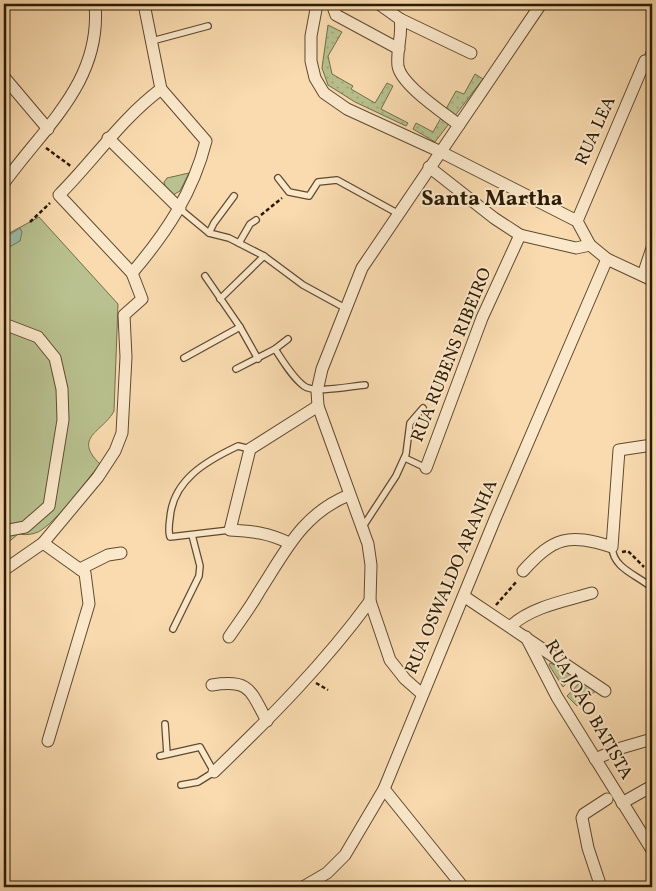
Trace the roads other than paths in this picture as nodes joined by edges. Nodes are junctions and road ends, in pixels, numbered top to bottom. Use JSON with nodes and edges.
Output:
{"nodes":[{"id":1,"x":95,"y":4,"type":"edge"},
{"id":2,"x":144,"y":4,"type":"edge"},
{"id":3,"x":317,"y":4,"type":"edge"},
{"id":4,"x":332,"y":4,"type":"edge"},
{"id":5,"x":379,"y":4,"type":"edge"},
{"id":6,"x":541,"y":4,"type":"edge"},
{"id":7,"x":400,"y":19,"type":"junction"},
{"id":8,"x":208,"y":26,"type":"dead end"},
{"id":9,"x":152,"y":41,"type":"junction"},
{"id":10,"x":652,"y":47,"type":"edge"},
{"id":11,"x":399,"y":49,"type":"junction"},
{"id":12,"x":471,"y":54,"type":"dead end"},
{"id":13,"x":649,"y":62,"type":"edge"},
{"id":14,"x":4,"y":77,"type":"edge"},
{"id":15,"x":161,"y":89,"type":"junction"},
{"id":16,"x":460,"y":125,"type":"junction"},
{"id":17,"x":48,"y":129,"type":"junction"},
{"id":18,"x":108,"y":138,"type":"junction"},
{"id":19,"x":441,"y":152,"type":"junction"},
{"id":20,"x":429,"y":167,"type":"junction"},
{"id":21,"x":278,"y":178,"type":"dead end"},
{"id":22,"x":4,"y":184,"type":"edge"},
{"id":23,"x":234,"y":196,"type":"dead end"},
{"id":24,"x":180,"y":209,"type":"junction"},
{"id":25,"x":397,"y":214,"type":"junction"},
{"id":26,"x":256,"y":220,"type":"road end"},
{"id":27,"x":577,"y":221,"type":"junction"},
{"id":28,"x":209,"y":233,"type":"junction"},
{"id":29,"x":520,"y":234,"type":"junction"},
{"id":30,"x":239,"y":243,"type":"junction"},
{"id":31,"x":590,"y":244,"type":"junction"},
{"id":32,"x":652,"y":248,"type":"edge"},
{"id":33,"x":264,"y":256,"type":"junction"},
{"id":34,"x":607,"y":260,"type":"junction"},
{"id":35,"x":132,"y":273,"type":"junction"},
{"id":36,"x":643,"y":275,"type":"edge"},
{"id":37,"x":205,"y":276,"type":"dead end"},
{"id":38,"x":220,"y":299,"type":"junction"},
{"id":39,"x":345,"y":308,"type":"junction"},
{"id":40,"x":4,"y":324,"type":"edge"},
{"id":41,"x":240,"y":327,"type":"junction"},
{"id":42,"x":288,"y":339,"type":"dead end"},
{"id":43,"x":275,"y":349,"type":"junction"},
{"id":44,"x":184,"y":358,"type":"dead end"},
{"id":45,"x":258,"y":358,"type":"junction"},
{"id":46,"x":236,"y":369,"type":"dead end"},
{"id":47,"x":365,"y":384,"type":"dead end"},
{"id":48,"x":317,"y":391,"type":"junction"},
{"id":49,"x":318,"y":406,"type":"junction"},
{"id":50,"x":423,"y":408,"type":"dead end"},
{"id":51,"x":652,"y":445,"type":"edge"},
{"id":52,"x":250,"y":450,"type":"junction"},
{"id":53,"x":405,"y":458,"type":"junction"},
{"id":54,"x":426,"y":468,"type":"joint"},
{"id":55,"x":348,"y":495,"type":"junction"},
{"id":56,"x":362,"y":529,"type":"junction"},
{"id":57,"x":230,"y":530,"type":"junction"},
{"id":58,"x":4,"y":531,"type":"edge"},
{"id":59,"x":192,"y":535,"type":"junction"},
{"id":60,"x":43,"y":543,"type":"junction"},
{"id":61,"x":289,"y":543,"type":"junction"},
{"id":62,"x":612,"y":550,"type":"junction"},
{"id":63,"x":121,"y":553,"type":"dead end"},
{"id":64,"x":80,"y":568,"type":"junction"},
{"id":65,"x":4,"y":570,"type":"edge"},
{"id":66,"x":523,"y":571,"type":"road end"},
{"id":67,"x":652,"y":588,"type":"edge"},
{"id":68,"x":592,"y":593,"type":"dead end"},
{"id":69,"x":465,"y":597,"type":"junction"},
{"id":70,"x":370,"y":601,"type":"junction"},
{"id":71,"x":510,"y":626,"type":"junction"},
{"id":72,"x":173,"y":629,"type":"dead end"},
{"id":73,"x":229,"y":637,"type":"dead end"},
{"id":74,"x":526,"y":637,"type":"junction"},
{"id":75,"x":212,"y":685,"type":"dead end"},
{"id":76,"x":605,"y":691,"type":"dead end"},
{"id":77,"x":422,"y":694,"type":"junction"},
{"id":78,"x":267,"y":721,"type":"junction"},
{"id":79,"x":165,"y":724,"type":"dead end"},
{"id":80,"x":652,"y":739,"type":"edge"},
{"id":81,"x":48,"y":741,"type":"dead end"},
{"id":82,"x":167,"y":754,"type":"junction"},
{"id":83,"x":160,"y":756,"type":"dead end"},
{"id":84,"x":595,"y":759,"type":"junction"},
{"id":85,"x":214,"y":772,"type":"junction"},
{"id":86,"x":181,"y":785,"type":"dead end"},
{"id":87,"x":652,"y":786,"type":"edge"},
{"id":88,"x":384,"y":789,"type":"junction"},
{"id":89,"x":607,"y":799,"type":"dead end"},
{"id":90,"x":622,"y":804,"type":"junction"},
{"id":91,"x":652,"y":850,"type":"edge"},
{"id":92,"x":303,"y":887,"type":"edge"},
{"id":93,"x":463,"y":887,"type":"edge"},
{"id":94,"x":601,"y":887,"type":"edge"}],
"edges":[{"from":1,"to":17,"type":"street"},
{"from":2,"to":9,"type":"street"},
{"from":3,"to":19,"type":"street"},
{"from":4,"to":11,"type":"street"},
{"from":5,"to":7,"type":"street"},
{"from":6,"to":16,"type":"street"},
{"from":7,"to":11,"type":"street"},
{"from":7,"to":12,"type":"street"},
{"from":8,"to":9,"type":"lane"},
{"from":9,"to":15,"type":"street"},
{"from":10,"to":13,"type":"lane"},
{"from":11,"to":16,"type":"street"},
{"from":13,"to":27,"type":"street","name":"RUA LEA"},
{"from":14,"to":17,"type":"street"},
{"from":15,"to":18,"type":"street"},
{"from":15,"to":24,"type":"street"},
{"from":16,"to":19,"type":"street"},
{"from":17,"to":22,"type":"street"},
{"from":18,"to":24,"type":"street"},
{"from":18,"to":35,"type":"street"},
{"from":19,"to":20,"type":"street"},
{"from":19,"to":27,"type":"street"},
{"from":20,"to":25,"type":"street"},
{"from":20,"to":29,"type":"street"},
{"from":21,"to":25,"type":"lane"},
{"from":23,"to":28,"type":"lane"},
{"from":24,"to":28,"type":"lane"},
{"from":24,"to":35,"type":"street"},
{"from":25,"to":39,"type":"street"},
{"from":26,"to":30,"type":"lane"},
{"from":27,"to":31,"type":"street"},
{"from":28,"to":30,"type":"lane"},
{"from":29,"to":31,"type":"street"},
{"from":29,"to":54,"type":"street","name":"RUA RUBENS RIBEIRO"},
{"from":30,"to":33,"type":"lane"},
{"from":31,"to":34,"type":"street"},
{"from":32,"to":36,"type":"street"},
{"from":33,"to":38,"type":"lane"},
{"from":33,"to":39,"type":"lane"},
{"from":34,"to":36,"type":"street"},
{"from":34,"to":69,"type":"street","name":"RUA OSWALDO ARANHA"},
{"from":35,"to":60,"type":"street"},
{"from":37,"to":38,"type":"lane"},
{"from":38,"to":41,"type":"lane"},
{"from":39,"to":48,"type":"street"},
{"from":40,"to":58,"type":"street"},
{"from":41,"to":44,"type":"lane"},
{"from":41,"to":45,"type":"lane"},
{"from":42,"to":43,"type":"lane"},
{"from":43,"to":45,"type":"lane"},
{"from":43,"to":48,"type":"lane"},
{"from":45,"to":46,"type":"lane"},
{"from":47,"to":48,"type":"lane"},
{"from":48,"to":49,"type":"street"},
{"from":49,"to":52,"type":"street"},
{"from":49,"to":55,"type":"street"},
{"from":50,"to":53,"type":"lane","name":"RUA RUBENS RIBEIRO"},
{"from":51,"to":62,"type":"street"},
{"from":52,"to":57,"type":"street"},
{"from":52,"to":59,"type":"lane"},
{"from":53,"to":54,"type":"lane","name":"RUA RUBENS RIBEIRO"},
{"from":53,"to":56,"type":"lane","name":"RUA RUBENS RIBEIRO"},
{"from":55,"to":56,"type":"street"},
{"from":55,"to":61,"type":"street"},
{"from":56,"to":70,"type":"street"},
{"from":57,"to":59,"type":"lane"},
{"from":57,"to":61,"type":"street"},
{"from":59,"to":72,"type":"lane"},
{"from":60,"to":64,"type":"street"},
{"from":60,"to":65,"type":"street"},
{"from":61,"to":73,"type":"street"},
{"from":62,"to":66,"type":"street"},
{"from":62,"to":67,"type":"lane"},
{"from":63,"to":64,"type":"street"},
{"from":64,"to":81,"type":"street"},
{"from":68,"to":71,"type":"street"},
{"from":69,"to":71,"type":"street"},
{"from":69,"to":77,"type":"street","name":"RUA OSWALDO ARANHA"},
{"from":70,"to":77,"type":"street"},
{"from":70,"to":78,"type":"street"},
{"from":71,"to":74,"type":"street"},
{"from":74,"to":76,"type":"street"},
{"from":74,"to":84,"type":"street","name":"RUA JOÃO BATISTA"},
{"from":75,"to":78,"type":"street"},
{"from":77,"to":88,"type":"street","name":"RUA OSWALDO ARANHA"},
{"from":78,"to":85,"type":"street"},
{"from":79,"to":82,"type":"lane"},
{"from":80,"to":84,"type":"street"},
{"from":82,"to":83,"type":"lane"},
{"from":82,"to":85,"type":"lane"},
{"from":84,"to":90,"type":"street","name":"RUA JOÃO BATISTA"},
{"from":85,"to":86,"type":"lane"},
{"from":87,"to":90,"type":"street"},
{"from":88,"to":92,"type":"street","name":"RUA OSWALDO ARANHA"},
{"from":88,"to":93,"type":"street"},
{"from":89,"to":94,"type":"street"},
{"from":90,"to":91,"type":"street","name":"RUA JOÃO BATISTA"}]}
